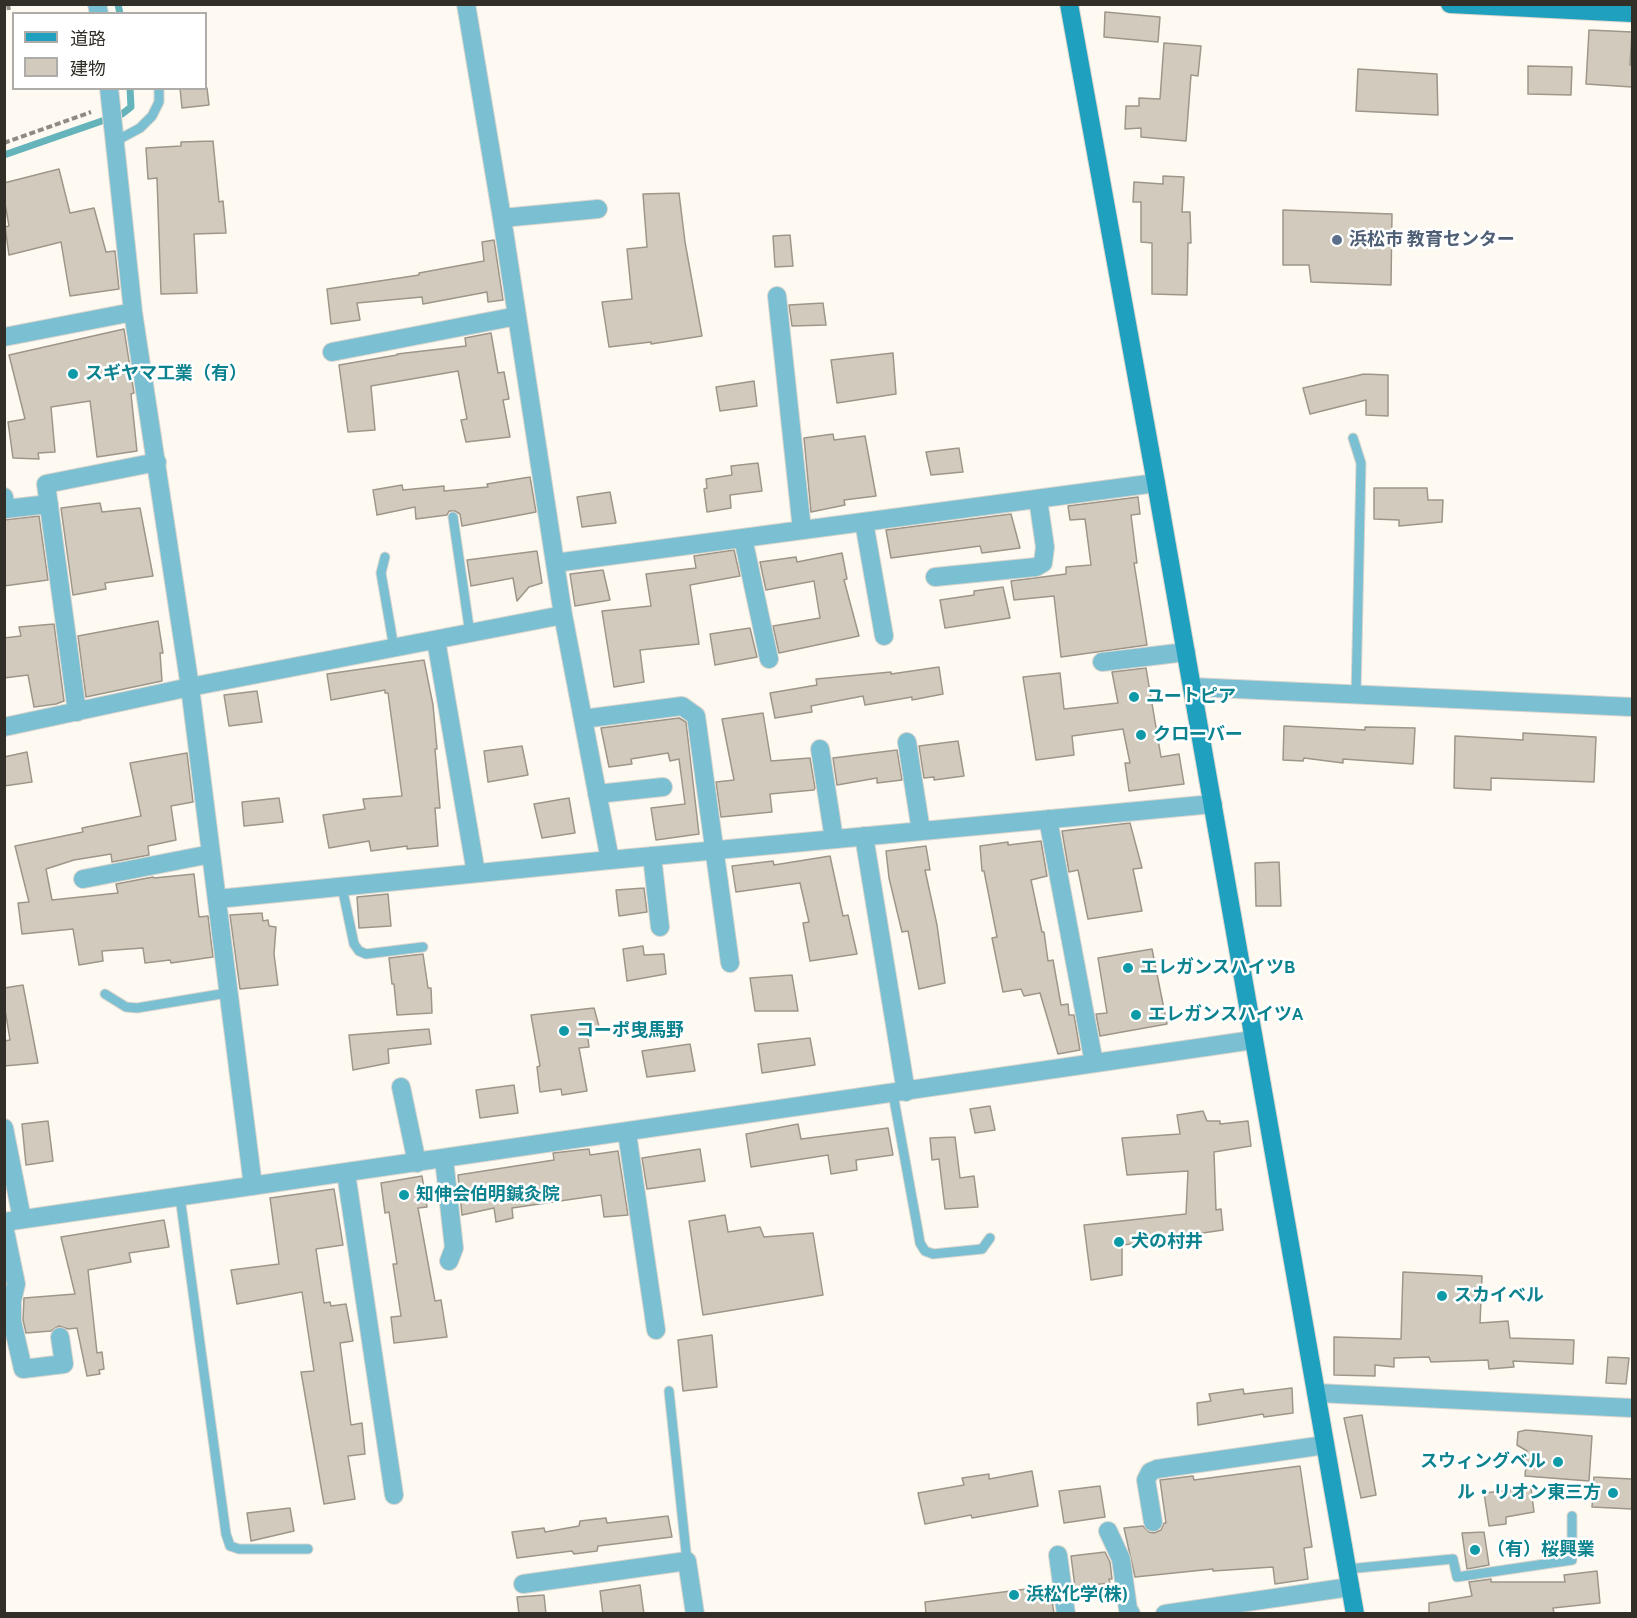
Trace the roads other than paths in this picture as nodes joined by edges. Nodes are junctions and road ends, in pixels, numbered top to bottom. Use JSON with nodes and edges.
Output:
{"nodes":[{"id":1,"x":466,"y":4,"type":"edge"},
{"id":2,"x":1069,"y":4,"type":"edge"},
{"id":3,"x":1450,"y":4,"type":"edge"},
{"id":4,"x":1632,"y":13,"type":"edge"},
{"id":5,"x":159,"y":90,"type":"edge"},
{"id":6,"x":111,"y":100,"type":"edge"},
{"id":7,"x":115,"y":134,"type":"junction"},
{"id":8,"x":598,"y":209,"type":"dead end"},
{"id":9,"x":502,"y":218,"type":"junction"},
{"id":10,"x":777,"y":296,"type":"dead end"},
{"id":11,"x":133,"y":312,"type":"junction"},
{"id":12,"x":517,"y":316,"type":"junction"},
{"id":13,"x":4,"y":337,"type":"edge"},
{"id":14,"x":332,"y":352,"type":"dead end"},
{"id":15,"x":1353,"y":438,"type":"dead end"},
{"id":16,"x":158,"y":462,"type":"junction"},
{"id":17,"x":1156,"y":483,"type":"junction"},
{"id":18,"x":4,"y":497,"type":"edge"},
{"id":19,"x":1038,"y":499,"type":"junction"},
{"id":20,"x":49,"y":504,"type":"junction"},
{"id":21,"x":453,"y":517,"type":"dead end"},
{"id":22,"x":864,"y":522,"type":"junction"},
{"id":23,"x":802,"y":530,"type":"junction"},
{"id":24,"x":743,"y":538,"type":"junction"},
{"id":25,"x":385,"y":557,"type":"dead end"},
{"id":26,"x":555,"y":563,"type":"junction"},
{"id":27,"x":935,"y":577,"type":"dead end"},
{"id":28,"x":563,"y":615,"type":"junction"},
{"id":29,"x":470,"y":634,"type":"junction"},
{"id":30,"x":884,"y":636,"type":"dead end"},
{"id":31,"x":436,"y":640,"type":"junction"},
{"id":32,"x":394,"y":648,"type":"junction"},
{"id":33,"x":1186,"y":652,"type":"junction"},
{"id":34,"x":769,"y":659,"type":"dead end"},
{"id":35,"x":1102,"y":662,"type":"dead end"},
{"id":36,"x":190,"y":687,"type":"junction"},
{"id":37,"x":1192,"y":687,"type":"junction"},
{"id":38,"x":1356,"y":695,"type":"junction"},
{"id":39,"x":1632,"y":707,"type":"edge"},
{"id":40,"x":77,"y":712,"type":"junction"},
{"id":41,"x":583,"y":720,"type":"junction"},
{"id":42,"x":4,"y":728,"type":"edge"},
{"id":43,"x":907,"y":742,"type":"dead end"},
{"id":44,"x":820,"y":749,"type":"dead end"},
{"id":45,"x":663,"y":786,"type":"dead end"},
{"id":46,"x":597,"y":794,"type":"junction"},
{"id":47,"x":1213,"y":804,"type":"junction"},
{"id":48,"x":1048,"y":819,"type":"junction"},
{"id":49,"x":921,"y":831,"type":"junction"},
{"id":50,"x":864,"y":836,"type":"junction"},
{"id":51,"x":834,"y":839,"type":"junction"},
{"id":52,"x":715,"y":850,"type":"junction"},
{"id":53,"x":211,"y":854,"type":"junction"},
{"id":54,"x":652,"y":856,"type":"junction"},
{"id":55,"x":609,"y":860,"type":"junction"},
{"id":56,"x":476,"y":873,"type":"junction"},
{"id":57,"x":83,"y":879,"type":"dead end"},
{"id":58,"x":342,"y":886,"type":"junction"},
{"id":59,"x":217,"y":899,"type":"junction"},
{"id":60,"x":660,"y":927,"type":"dead end"},
{"id":61,"x":423,"y":947,"type":"dead end"},
{"id":62,"x":730,"y":963,"type":"dead end"},
{"id":63,"x":227,"y":993,"type":"junction"},
{"id":64,"x":105,"y":994,"type":"dead end"},
{"id":65,"x":1253,"y":1040,"type":"junction"},
{"id":66,"x":1094,"y":1062,"type":"junction"},
{"id":67,"x":401,"y":1087,"type":"dead end"},
{"id":68,"x":900,"y":1093,"type":"junction"},
{"id":69,"x":4,"y":1128,"type":"edge"},
{"id":70,"x":627,"y":1132,"type":"junction"},
{"id":71,"x":444,"y":1159,"type":"junction"},
{"id":72,"x":417,"y":1162,"type":"junction"},
{"id":73,"x":346,"y":1173,"type":"junction"},
{"id":74,"x":253,"y":1186,"type":"junction"},
{"id":75,"x":180,"y":1197,"type":"junction"},
{"id":76,"x":10,"y":1222,"type":"edge"},
{"id":77,"x":990,"y":1238,"type":"dead end"},
{"id":78,"x":448,"y":1261,"type":"dead end"},
{"id":79,"x":656,"y":1330,"type":"dead end"},
{"id":80,"x":60,"y":1337,"type":"dead end"},
{"id":81,"x":669,"y":1390,"type":"dead end"},
{"id":82,"x":1317,"y":1393,"type":"junction"},
{"id":83,"x":1632,"y":1408,"type":"edge"},
{"id":84,"x":1325,"y":1445,"type":"junction"},
{"id":85,"x":394,"y":1495,"type":"dead end"},
{"id":86,"x":1572,"y":1516,"type":"dead end"},
{"id":87,"x":1153,"y":1522,"type":"dead end"},
{"id":88,"x":1108,"y":1531,"type":"dead end"},
{"id":89,"x":308,"y":1549,"type":"dead end"},
{"id":90,"x":1058,"y":1555,"type":"dead end"},
{"id":91,"x":687,"y":1561,"type":"junction"},
{"id":92,"x":1349,"y":1578,"type":"junction"},
{"id":93,"x":523,"y":1584,"type":"dead end"},
{"id":94,"x":694,"y":1614,"type":"edge"},
{"id":95,"x":1066,"y":1614,"type":"edge"},
{"id":96,"x":1131,"y":1614,"type":"edge"},
{"id":97,"x":1165,"y":1614,"type":"edge"},
{"id":98,"x":1355,"y":1614,"type":"edge"}],
"edges":[{"from":1,"to":9,"type":"street"},
{"from":2,"to":17,"type":"street"},
{"from":3,"to":4,"type":"street"},
{"from":5,"to":7,"type":"lane"},
{"from":6,"to":7,"type":"street"},
{"from":7,"to":11,"type":"street"},
{"from":8,"to":9,"type":"street"},
{"from":9,"to":12,"type":"street"},
{"from":10,"to":23,"type":"street"},
{"from":11,"to":13,"type":"street"},
{"from":11,"to":16,"type":"street"},
{"from":12,"to":14,"type":"street"},
{"from":12,"to":26,"type":"street"},
{"from":15,"to":38,"type":"lane"},
{"from":16,"to":20,"type":"street"},
{"from":16,"to":36,"type":"street"},
{"from":17,"to":19,"type":"street"},
{"from":17,"to":33,"type":"street"},
{"from":18,"to":20,"type":"street"},
{"from":19,"to":22,"type":"street"},
{"from":19,"to":27,"type":"street"},
{"from":20,"to":40,"type":"street"},
{"from":21,"to":29,"type":"lane"},
{"from":22,"to":23,"type":"street"},
{"from":22,"to":30,"type":"street"},
{"from":23,"to":24,"type":"street"},
{"from":24,"to":26,"type":"street"},
{"from":24,"to":34,"type":"street"},
{"from":25,"to":32,"type":"lane"},
{"from":26,"to":28,"type":"street"},
{"from":28,"to":29,"type":"street"},
{"from":28,"to":41,"type":"street"},
{"from":29,"to":31,"type":"street"},
{"from":31,"to":32,"type":"street"},
{"from":31,"to":56,"type":"street"},
{"from":32,"to":36,"type":"street"},
{"from":33,"to":35,"type":"street"},
{"from":33,"to":37,"type":"street"},
{"from":36,"to":40,"type":"street"},
{"from":36,"to":53,"type":"street"},
{"from":37,"to":38,"type":"street"},
{"from":37,"to":47,"type":"street"},
{"from":38,"to":39,"type":"street"},
{"from":40,"to":42,"type":"street"},
{"from":41,"to":46,"type":"street"},
{"from":41,"to":52,"type":"street"},
{"from":43,"to":49,"type":"street"},
{"from":44,"to":51,"type":"street"},
{"from":45,"to":46,"type":"street"},
{"from":46,"to":55,"type":"street"},
{"from":47,"to":48,"type":"street"},
{"from":47,"to":65,"type":"street"},
{"from":48,"to":49,"type":"street"},
{"from":48,"to":66,"type":"street"},
{"from":49,"to":50,"type":"street"},
{"from":50,"to":51,"type":"street"},
{"from":50,"to":68,"type":"street"},
{"from":51,"to":52,"type":"street"},
{"from":52,"to":54,"type":"street"},
{"from":52,"to":62,"type":"street"},
{"from":53,"to":57,"type":"street"},
{"from":53,"to":59,"type":"street"},
{"from":54,"to":55,"type":"street"},
{"from":54,"to":60,"type":"street"},
{"from":55,"to":56,"type":"street"},
{"from":56,"to":58,"type":"street"},
{"from":58,"to":59,"type":"street"},
{"from":58,"to":61,"type":"lane"},
{"from":59,"to":63,"type":"street"},
{"from":63,"to":64,"type":"lane"},
{"from":63,"to":74,"type":"street"},
{"from":65,"to":66,"type":"street"},
{"from":65,"to":82,"type":"street"},
{"from":66,"to":68,"type":"street"},
{"from":67,"to":72,"type":"street"},
{"from":68,"to":70,"type":"street"},
{"from":68,"to":77,"type":"lane"},
{"from":69,"to":76,"type":"street"},
{"from":70,"to":71,"type":"street"},
{"from":70,"to":79,"type":"street"},
{"from":71,"to":72,"type":"street"},
{"from":71,"to":78,"type":"street"},
{"from":72,"to":73,"type":"street"},
{"from":73,"to":74,"type":"street"},
{"from":73,"to":85,"type":"street"},
{"from":74,"to":75,"type":"street"},
{"from":75,"to":76,"type":"street"},
{"from":75,"to":89,"type":"lane"},
{"from":76,"to":80,"type":"street"},
{"from":81,"to":91,"type":"lane"},
{"from":82,"to":83,"type":"street"},
{"from":82,"to":84,"type":"street"},
{"from":84,"to":87,"type":"street"},
{"from":84,"to":92,"type":"street"},
{"from":86,"to":92,"type":"lane"},
{"from":88,"to":96,"type":"street"},
{"from":90,"to":95,"type":"street"},
{"from":91,"to":93,"type":"street"},
{"from":91,"to":94,"type":"street"},
{"from":92,"to":97,"type":"street"},
{"from":92,"to":98,"type":"street"}]}
